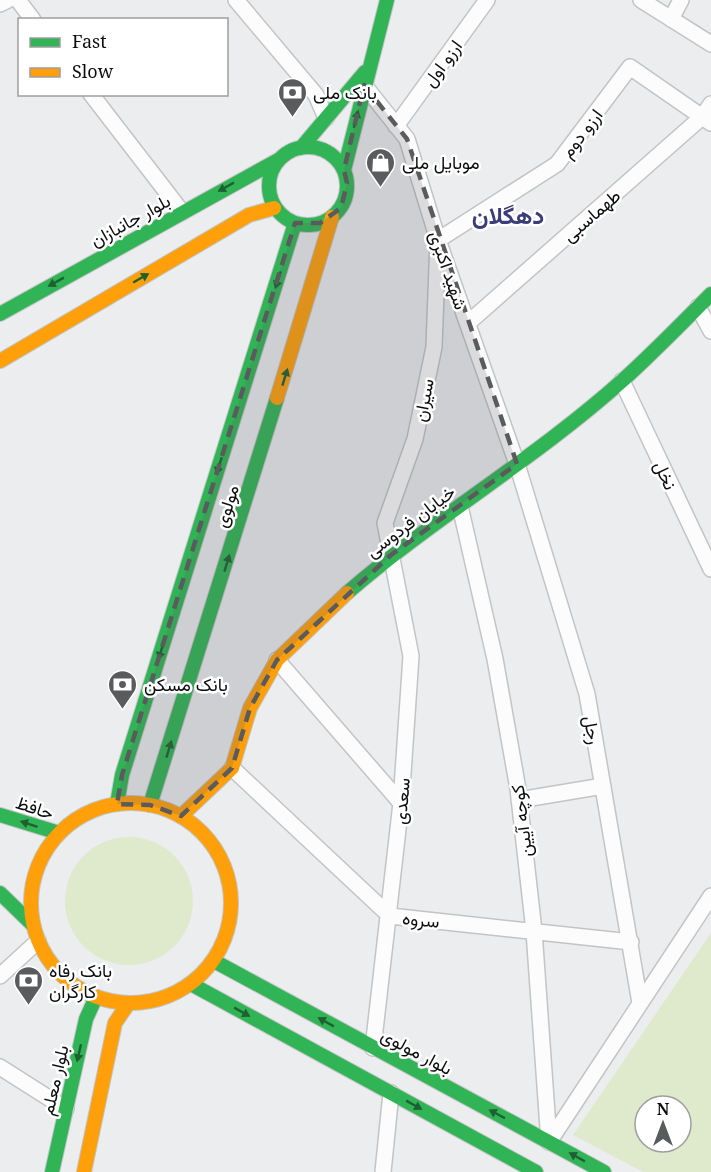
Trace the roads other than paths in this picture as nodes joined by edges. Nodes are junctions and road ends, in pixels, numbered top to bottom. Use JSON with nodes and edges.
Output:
{"nodes":[{"id":1,"x":8,"y":0,"type":"edge"},
{"id":2,"x":18,"y":0,"type":"edge"},
{"id":3,"x":236,"y":0,"type":"edge"},
{"id":4,"x":386,"y":0,"type":"edge"},
{"id":5,"x":487,"y":0,"type":"edge"},
{"id":6,"x":641,"y":0,"type":"edge"},
{"id":7,"x":681,"y":0,"type":"edge"},
{"id":8,"x":0,"y":4,"type":"edge"},
{"id":9,"x":32,"y":18,"type":"edge"},
{"id":10,"x":671,"y":19,"type":"junction"},
{"id":11,"x":711,"y":44,"type":"edge"},
{"id":12,"x":368,"y":68,"type":"junction"},
{"id":13,"x":364,"y":85,"type":"junction"},
{"id":14,"x":93,"y":96,"type":"edge"},
{"id":15,"x":708,"y":114,"type":"edge"},
{"id":16,"x":326,"y":118,"type":"junction"},
{"id":17,"x":396,"y":126,"type":"junction"},
{"id":18,"x":301,"y":148,"type":"junction"},
{"id":19,"x":278,"y":160,"type":"junction"},
{"id":20,"x":344,"y":170,"type":"junction"},
{"id":21,"x":274,"y":208,"type":"junction"},
{"id":22,"x":182,"y":212,"type":"junction"},
{"id":23,"x":332,"y":217,"type":"junction"},
{"id":24,"x":295,"y":224,"type":"junction"},
{"id":25,"x":438,"y":240,"type":"junction"},
{"id":26,"x":711,"y":294,"type":"edge"},
{"id":27,"x":698,"y":307,"type":"junction"},
{"id":28,"x":0,"y":314,"type":"edge"},
{"id":29,"x":468,"y":323,"type":"junction"},
{"id":30,"x":711,"y":331,"type":"edge"},
{"id":31,"x":0,"y":361,"type":"edge"},
{"id":32,"x":622,"y":381,"type":"junction"},
{"id":33,"x":517,"y":464,"type":"junction"},
{"id":34,"x":459,"y":506,"type":"junction"},
{"id":35,"x":391,"y":555,"type":"junction"},
{"id":36,"x":711,"y":569,"type":"edge"},
{"id":37,"x":277,"y":660,"type":"junction"},
{"id":38,"x":232,"y":768,"type":"junction"},
{"id":39,"x":603,"y":786,"type":"junction"},
{"id":40,"x":519,"y":800,"type":"junction"},
{"id":41,"x":401,"y":803,"type":"junction"},
{"id":42,"x":117,"y":804,"type":"junction"},
{"id":43,"x":150,"y":805,"type":"junction"},
{"id":44,"x":0,"y":815,"type":"edge"},
{"id":45,"x":182,"y":816,"type":"junction"},
{"id":46,"x":59,"y":833,"type":"junction"},
{"id":47,"x":0,"y":893,"type":"edge"},
{"id":48,"x":711,"y":896,"type":"edge"},
{"id":49,"x":390,"y":915,"type":"junction"},
{"id":50,"x":33,"y":925,"type":"junction"},
{"id":51,"x":534,"y":931,"type":"junction"},
{"id":52,"x":38,"y":941,"type":"junction"},
{"id":53,"x":631,"y":942,"type":"junction"},
{"id":54,"x":214,"y":961,"type":"junction"},
{"id":55,"x":0,"y":976,"type":"edge"},
{"id":56,"x":191,"y":984,"type":"junction"},
{"id":57,"x":96,"y":997,"type":"junction"},
{"id":58,"x":640,"y":1003,"type":"junction"},
{"id":59,"x":128,"y":1004,"type":"junction"},
{"id":60,"x":373,"y":1048,"type":"junction"},
{"id":61,"x":0,"y":1066,"type":"edge"},
{"id":62,"x":391,"y":1093,"type":"junction"},
{"id":63,"x":66,"y":1109,"type":"junction"},
{"id":64,"x":540,"y":1159,"type":"edge"},
{"id":65,"x":516,"y":1167,"type":"edge"},
{"id":66,"x":52,"y":1172,"type":"edge"},
{"id":67,"x":84,"y":1172,"type":"edge"},
{"id":68,"x":383,"y":1172,"type":"edge"},
{"id":69,"x":604,"y":1172,"type":"edge"}],
"edges":[{"from":1,"to":8,"type":"street"},
{"from":2,"to":9,"type":"street"},
{"from":3,"to":16,"type":"street"},
{"from":4,"to":12,"type":"street"},
{"from":5,"to":17,"type":"street","name":"ارزو اول"},
{"from":6,"to":10,"type":"street"},
{"from":7,"to":10,"type":"street"},
{"from":10,"to":11,"type":"street"},
{"from":12,"to":13,"type":"street"},
{"from":12,"to":16,"type":"street"},
{"from":13,"to":17,"type":"street","name":"شهید اکبری"},
{"from":20,"to":13,"type":"street","one_way":true},
{"from":14,"to":22,"type":"street"},
{"from":15,"to":25,"type":"street","name":"ارزو دوم"},
{"from":15,"to":29,"type":"street","name":"طهماسبی"},
{"from":16,"to":18,"type":"street"},
{"from":17,"to":25,"type":"street","name":"شهید اکبری"},
{"from":18,"to":19,"type":"street"},
{"from":18,"to":20,"type":"street"},
{"from":19,"to":21,"type":"street"},
{"from":19,"to":22,"type":"street","name":"بلوار جانبازان","one_way":true},
{"from":20,"to":23,"type":"street"},
{"from":21,"to":24,"type":"street"},
{"from":31,"to":21,"type":"street","one_way":true},
{"from":22,"to":28,"type":"street","name":"بلوار جانبازان","one_way":true},
{"from":23,"to":24,"type":"street"},
{"from":43,"to":23,"type":"street","name":"مولوی","one_way":true},
{"from":24,"to":42,"type":"street","name":"مولوی","one_way":true},
{"from":25,"to":29,"type":"street","name":"شهید اکبری"},
{"from":25,"to":35,"type":"street","name":"سیران"},
{"from":26,"to":27,"type":"street","name":"خیابان فردوسی"},
{"from":27,"to":30,"type":"street"},
{"from":27,"to":32,"type":"street","name":"خیابان فردوسی"},
{"from":29,"to":33,"type":"street","name":"شهید اکبری"},
{"from":32,"to":33,"type":"street","name":"خیابان فردوسی"},
{"from":32,"to":36,"type":"street","name":"نخل"},
{"from":33,"to":34,"type":"street","name":"خیابان فردوسی"},
{"from":33,"to":39,"type":"street","name":"رجل"},
{"from":34,"to":35,"type":"street","name":"خیابان فردوسی"},
{"from":34,"to":40,"type":"street","name":"کوچه آیین"},
{"from":35,"to":37,"type":"street","name":"خیابان فردوسی"},
{"from":35,"to":41,"type":"street","name":"سعدی"},
{"from":37,"to":38,"type":"street","name":"خیابان فردوسی"},
{"from":37,"to":41,"type":"street"},
{"from":38,"to":45,"type":"street","name":"خیابان فردوسی"},
{"from":38,"to":49,"type":"street","name":"سروه"},
{"from":39,"to":40,"type":"street"},
{"from":39,"to":53,"type":"street","name":"رجل"},
{"from":40,"to":51,"type":"street","name":"کوچه آیین"},
{"from":41,"to":49,"type":"street","name":"سعدی"},
{"from":42,"to":43,"type":"street"},
{"from":42,"to":46,"type":"street"},
{"from":43,"to":45,"type":"street"},
{"from":46,"to":44,"type":"street","name":"حافظ","one_way":true},
{"from":45,"to":54,"type":"street"},
{"from":46,"to":50,"type":"street"},
{"from":47,"to":50,"type":"street"},
{"from":48,"to":58,"type":"street"},
{"from":49,"to":51,"type":"street","name":"سروه"},
{"from":49,"to":60,"type":"street","name":"سعدی"},
{"from":50,"to":52,"type":"street"},
{"from":51,"to":53,"type":"street","name":"سروه"},
{"from":51,"to":64,"type":"street","name":"کوچه آیین"},
{"from":52,"to":55,"type":"street"},
{"from":52,"to":57,"type":"street"},
{"from":53,"to":58,"type":"street","name":"رجل"},
{"from":54,"to":56,"type":"street"},
{"from":60,"to":54,"type":"street","name":"بلوار مولوی","one_way":true},
{"from":56,"to":59,"type":"street"},
{"from":56,"to":62,"type":"street","name":"بلوار مولوی","one_way":true},
{"from":57,"to":59,"type":"street"},
{"from":57,"to":63,"type":"street","name":"بلوار معلم","one_way":true},
{"from":58,"to":64,"type":"street"},
{"from":59,"to":67,"type":"street"},
{"from":64,"to":60,"type":"street","name":"بلوار مولوی","one_way":true},
{"from":61,"to":63,"type":"street"},
{"from":62,"to":65,"type":"street","name":"بلوار مولوی","one_way":true},
{"from":62,"to":68,"type":"street"},
{"from":63,"to":66,"type":"street","name":"بلوار معلم"},
{"from":64,"to":65,"type":"street","name":"بلوار مولوی"},
{"from":69,"to":64,"type":"street","name":"بلوار مولوی","one_way":true}]}
